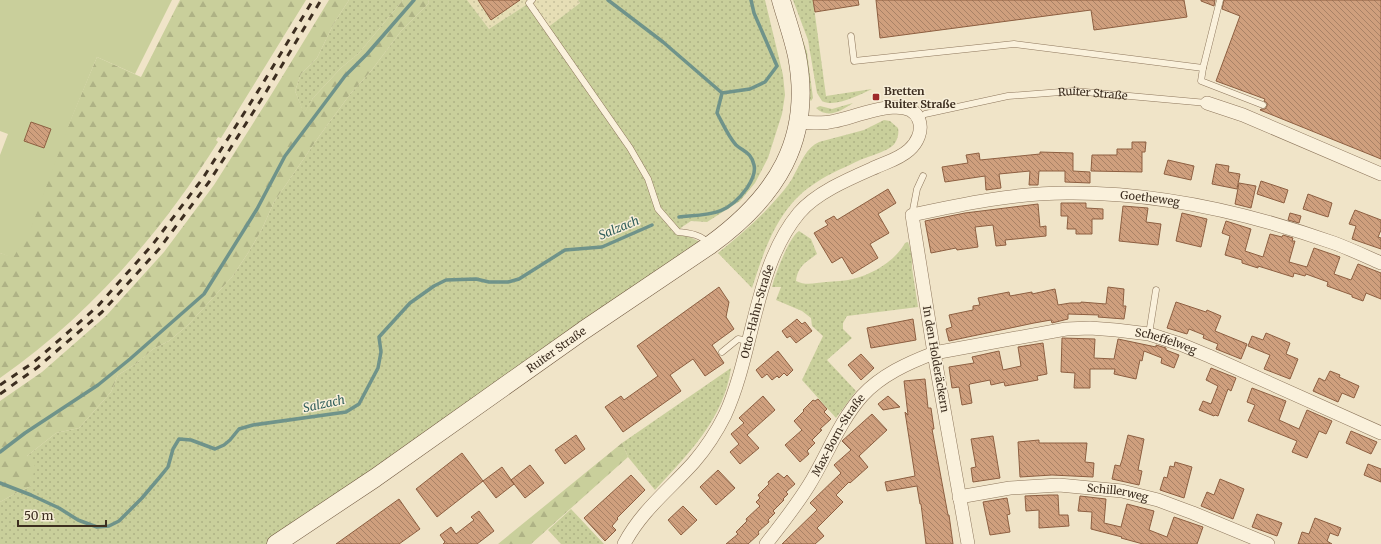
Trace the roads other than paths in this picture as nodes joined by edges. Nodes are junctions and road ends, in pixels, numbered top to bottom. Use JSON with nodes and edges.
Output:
{"nodes":[{"id":1,"x":532,"y":0,"type":"edge"},
{"id":2,"x":781,"y":0,"type":"edge"},
{"id":3,"x":1220,"y":0,"type":"edge"},
{"id":4,"x":851,"y":36,"type":"dead end"},
{"id":5,"x":1203,"y":68,"type":"junction"},
{"id":6,"x":1207,"y":103,"type":"joint"},
{"id":7,"x":1263,"y":105,"type":"dead end"},
{"id":8,"x":921,"y":115,"type":"junction"},
{"id":9,"x":798,"y":122,"type":"junction"},
{"id":10,"x":1381,"y":174,"type":"edge"},
{"id":11,"x":923,"y":176,"type":"dead end"},
{"id":12,"x":912,"y":215,"type":"junction"},
{"id":13,"x":710,"y":245,"type":"junction"},
{"id":14,"x":1381,"y":263,"type":"edge"},
{"id":15,"x":1156,"y":290,"type":"dead end"},
{"id":16,"x":1149,"y":334,"type":"junction"},
{"id":17,"x":748,"y":341,"type":"junction"},
{"id":18,"x":722,"y":352,"type":"dead end"},
{"id":19,"x":934,"y":353,"type":"junction"},
{"id":20,"x":1381,"y":434,"type":"edge"},
{"id":21,"x":960,"y":496,"type":"junction"},
{"id":22,"x":276,"y":544,"type":"edge"},
{"id":23,"x":624,"y":544,"type":"edge"},
{"id":24,"x":766,"y":544,"type":"edge"},
{"id":25,"x":968,"y":544,"type":"edge"},
{"id":26,"x":1268,"y":544,"type":"edge"}],
"edges":[{"from":1,"to":13,"type":"lane"},
{"from":2,"to":9,"type":"street","name":"Ruiter Straße"},
{"from":3,"to":5,"type":"lane"},
{"from":4,"to":5,"type":"lane"},
{"from":5,"to":7,"type":"lane"},
{"from":6,"to":8,"type":"lane","name":"Ruiter Straße"},
{"from":6,"to":10,"type":"street","name":"Ruiter Straße"},
{"from":8,"to":9,"type":"street"},
{"from":8,"to":17,"type":"street","name":"Otto-Hahn-Straße"},
{"from":9,"to":13,"type":"street","name":"Ruiter Straße"},
{"from":11,"to":12,"type":"lane","name":"In den Holderäckern"},
{"from":12,"to":14,"type":"street","name":"Goetheweg"},
{"from":12,"to":19,"type":"street","name":"In den Holderäckern"},
{"from":13,"to":22,"type":"street","name":"Ruiter Straße"},
{"from":15,"to":16,"type":"lane"},
{"from":16,"to":19,"type":"street","name":"Scheffelweg"},
{"from":16,"to":20,"type":"street","name":"Scheffelweg"},
{"from":17,"to":18,"type":"lane"},
{"from":17,"to":23,"type":"street","name":"Otto-Hahn-Straße"},
{"from":19,"to":21,"type":"street","name":"In den Holderäckern"},
{"from":19,"to":24,"type":"street","name":"Max-Born-Straße"},
{"from":21,"to":25,"type":"street","name":"In den Holderäckern"},
{"from":21,"to":26,"type":"street","name":"Schillerweg"}]}
